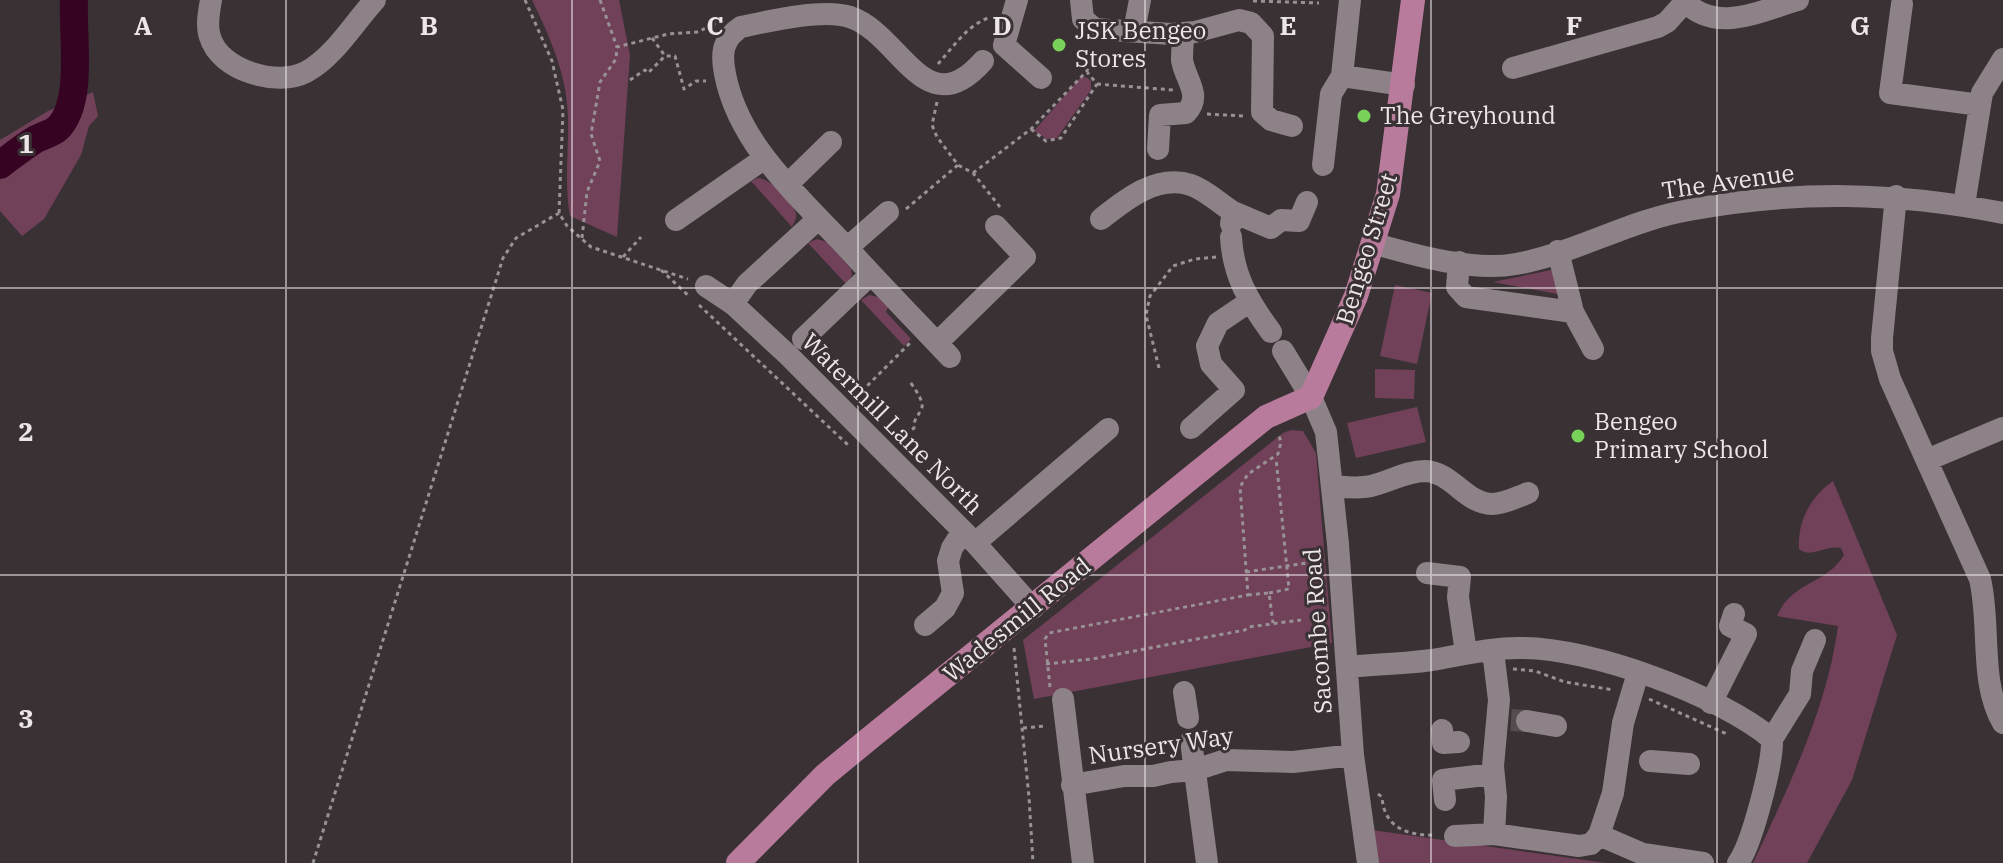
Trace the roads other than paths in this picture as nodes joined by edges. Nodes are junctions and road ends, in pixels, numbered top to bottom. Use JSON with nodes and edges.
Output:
{"nodes":[{"id":1,"x":211,"y":0,"type":"edge"},
{"id":2,"x":375,"y":0,"type":"edge"},
{"id":3,"x":1081,"y":0,"type":"edge"},
{"id":4,"x":1140,"y":0,"type":"edge"},
{"id":5,"x":1350,"y":0,"type":"edge"},
{"id":6,"x":1413,"y":0,"type":"edge"},
{"id":7,"x":1798,"y":0,"type":"edge"},
{"id":8,"x":1684,"y":1,"type":"edge"},
{"id":9,"x":1902,"y":4,"type":"dead end"},
{"id":10,"x":1014,"y":10,"type":"edge"},
{"id":11,"x":1134,"y":31,"type":"junction"},
{"id":12,"x":1183,"y":34,"type":"junction"},
{"id":13,"x":2003,"y":59,"type":"edge"},
{"id":14,"x":983,"y":61,"type":"dead end"},
{"id":15,"x":1513,"y":68,"type":"dead end"},
{"id":16,"x":1342,"y":76,"type":"junction"},
{"id":17,"x":1041,"y":78,"type":"dead end"},
{"id":18,"x":1404,"y":85,"type":"junction"},
{"id":19,"x":1980,"y":105,"type":"junction"},
{"id":20,"x":1292,"y":126,"type":"dead end"},
{"id":21,"x":831,"y":142,"type":"dead end"},
{"id":22,"x":1158,"y":149,"type":"dead end"},
{"id":23,"x":765,"y":158,"type":"junction"},
{"id":24,"x":1323,"y":165,"type":"dead end"},
{"id":25,"x":788,"y":184,"type":"junction"},
{"id":26,"x":1896,"y":196,"type":"junction"},
{"id":27,"x":1307,"y":202,"type":"dead end"},
{"id":28,"x":1964,"y":205,"type":"junction"},
{"id":29,"x":888,"y":212,"type":"road end"},
{"id":30,"x":2003,"y":213,"type":"edge"},
{"id":31,"x":818,"y":219,"type":"junction"},
{"id":32,"x":1101,"y":219,"type":"dead end"},
{"id":33,"x":676,"y":220,"type":"dead end"},
{"id":34,"x":1001,"y":221,"type":"road end"},
{"id":35,"x":1232,"y":232,"type":"junction"},
{"id":36,"x":1372,"y":243,"type":"junction"},
{"id":37,"x":847,"y":248,"type":"junction"},
{"id":38,"x":1558,"y":251,"type":"junction"},
{"id":39,"x":1459,"y":262,"type":"junction"},
{"id":40,"x":871,"y":274,"type":"junction"},
{"id":41,"x":706,"y":286,"type":"road end"},
{"id":42,"x":1249,"y":302,"type":"junction"},
{"id":43,"x":733,"y":304,"type":"junction"},
{"id":44,"x":1573,"y":312,"type":"junction"},
{"id":45,"x":803,"y":339,"type":"dead end"},
{"id":46,"x":1593,"y":349,"type":"dead end"},
{"id":47,"x":1311,"y":397,"type":"junction"},
{"id":48,"x":1191,"y":428,"type":"dead end"},
{"id":49,"x":2003,"y":428,"type":"edge"},
{"id":50,"x":1108,"y":429,"type":"dead end"},
{"id":51,"x":1927,"y":460,"type":"junction"},
{"id":52,"x":1333,"y":486,"type":"junction"},
{"id":53,"x":1528,"y":493,"type":"dead end"},
{"id":54,"x":969,"y":537,"type":"junction"},
{"id":55,"x":1427,"y":573,"type":"dead end"},
{"id":56,"x":1033,"y":608,"type":"junction"},
{"id":57,"x":1734,"y":614,"type":"dead end"},
{"id":58,"x":925,"y":625,"type":"dead end"},
{"id":59,"x":1815,"y":640,"type":"dead end"},
{"id":60,"x":1493,"y":651,"type":"junction"},
{"id":61,"x":1466,"y":653,"type":"junction"},
{"id":62,"x":1347,"y":667,"type":"junction"},
{"id":63,"x":1638,"y":673,"type":"junction"},
{"id":64,"x":1184,"y":692,"type":"dead end"},
{"id":65,"x":1711,"y":703,"type":"junction"},
{"id":66,"x":1058,"y":708,"type":"road end"},
{"id":67,"x":1188,"y":718,"type":"dead end"},
{"id":68,"x":2003,"y":723,"type":"edge"},
{"id":69,"x":1556,"y":726,"type":"dead end"},
{"id":70,"x":1487,"y":730,"type":"junction"},
{"id":71,"x":1772,"y":739,"type":"junction"},
{"id":72,"x":1191,"y":741,"type":"dead end"},
{"id":73,"x":1353,"y":755,"type":"junction"},
{"id":74,"x":1634,"y":760,"type":"junction"},
{"id":75,"x":1689,"y":764,"type":"dead end"},
{"id":76,"x":1195,"y":770,"type":"junction"},
{"id":77,"x":1493,"y":774,"type":"junction"},
{"id":78,"x":1072,"y":785,"type":"junction"},
{"id":79,"x":1445,"y":800,"type":"dead end"},
{"id":80,"x":1494,"y":834,"type":"junction"},
{"id":81,"x":1599,"y":835,"type":"junction"},
{"id":82,"x":1455,"y":836,"type":"road end"},
{"id":83,"x":738,"y":863,"type":"edge"},
{"id":84,"x":1083,"y":863,"type":"edge"},
{"id":85,"x":1207,"y":863,"type":"edge"},
{"id":86,"x":1368,"y":863,"type":"edge"},
{"id":87,"x":1703,"y":863,"type":"edge"},
{"id":88,"x":1738,"y":863,"type":"edge"}],
"edges":[{"from":1,"to":2,"type":"street"},
{"from":3,"to":11,"type":"street"},
{"from":4,"to":11,"type":"street"},
{"from":5,"to":16,"type":"street"},
{"from":6,"to":18,"type":"main road","name":"Bengeo Street"},
{"from":7,"to":8,"type":"street"},
{"from":8,"to":15,"type":"street"},
{"from":9,"to":19,"type":"street"},
{"from":10,"to":17,"type":"street"},
{"from":11,"to":12,"type":"street"},
{"from":12,"to":20,"type":"street"},
{"from":12,"to":22,"type":"street"},
{"from":13,"to":19,"type":"street"},
{"from":14,"to":23,"type":"street"},
{"from":16,"to":18,"type":"street"},
{"from":16,"to":24,"type":"street"},
{"from":18,"to":36,"type":"main road","name":"Bengeo Street"},
{"from":19,"to":28,"type":"street"},
{"from":21,"to":25,"type":"street"},
{"from":23,"to":25,"type":"street"},
{"from":23,"to":33,"type":"street"},
{"from":25,"to":31,"type":"street"},
{"from":26,"to":28,"type":"street","name":"The Avenue"},
{"from":26,"to":38,"type":"street","name":"The Avenue"},
{"from":26,"to":51,"type":"street"},
{"from":27,"to":35,"type":"street"},
{"from":28,"to":30,"type":"street","name":"The Avenue"},
{"from":29,"to":37,"type":"street"},
{"from":31,"to":37,"type":"street"},
{"from":31,"to":43,"type":"street"},
{"from":32,"to":35,"type":"street"},
{"from":34,"to":40,"type":"street"},
{"from":35,"to":42,"type":"street","name":"Sacombe Road"},
{"from":36,"to":39,"type":"street","name":"The Avenue"},
{"from":36,"to":47,"type":"main road","name":"Bengeo Street"},
{"from":37,"to":40,"type":"street"},
{"from":38,"to":39,"type":"street","name":"The Avenue"},
{"from":38,"to":44,"type":"street"},
{"from":39,"to":44,"type":"street"},
{"from":40,"to":45,"type":"street"},
{"from":41,"to":43,"type":"street","name":"Watermill Lane North"},
{"from":42,"to":47,"type":"street","name":"Sacombe Road"},
{"from":42,"to":48,"type":"street"},
{"from":43,"to":54,"type":"street","name":"Watermill Lane North"},
{"from":44,"to":46,"type":"street"},
{"from":47,"to":52,"type":"street","name":"Sacombe Road"},
{"from":47,"to":56,"type":"main road","name":"Wadesmill Road"},
{"from":49,"to":51,"type":"street"},
{"from":50,"to":54,"type":"street"},
{"from":51,"to":68,"type":"street"},
{"from":52,"to":53,"type":"street"},
{"from":52,"to":62,"type":"street","name":"Sacombe Road"},
{"from":54,"to":56,"type":"street","name":"Watermill Lane North"},
{"from":54,"to":58,"type":"street"},
{"from":55,"to":61,"type":"street"},
{"from":56,"to":83,"type":"main road","name":"Wadesmill Road"},
{"from":57,"to":65,"type":"street"},
{"from":59,"to":71,"type":"street"},
{"from":60,"to":61,"type":"street"},
{"from":60,"to":63,"type":"street"},
{"from":60,"to":70,"type":"street"},
{"from":61,"to":62,"type":"street"},
{"from":62,"to":73,"type":"street","name":"Sacombe Road"},
{"from":63,"to":65,"type":"street"},
{"from":63,"to":74,"type":"street"},
{"from":64,"to":67,"type":"street"},
{"from":65,"to":71,"type":"street"},
{"from":66,"to":78,"type":"street","name":"Nursery Way"},
{"from":69,"to":70,"type":"street"},
{"from":70,"to":77,"type":"street"},
{"from":71,"to":88,"type":"street"},
{"from":72,"to":76,"type":"street"},
{"from":73,"to":76,"type":"street","name":"Nursery Way"},
{"from":73,"to":86,"type":"street","name":"Sacombe Road"},
{"from":74,"to":75,"type":"street"},
{"from":74,"to":81,"type":"street"},
{"from":76,"to":78,"type":"street","name":"Nursery Way"},
{"from":76,"to":85,"type":"street"},
{"from":77,"to":79,"type":"street"},
{"from":77,"to":80,"type":"street"},
{"from":78,"to":84,"type":"street","name":"Nursery Way"},
{"from":80,"to":81,"type":"street"},
{"from":80,"to":82,"type":"street"},
{"from":81,"to":87,"type":"street"}]}
